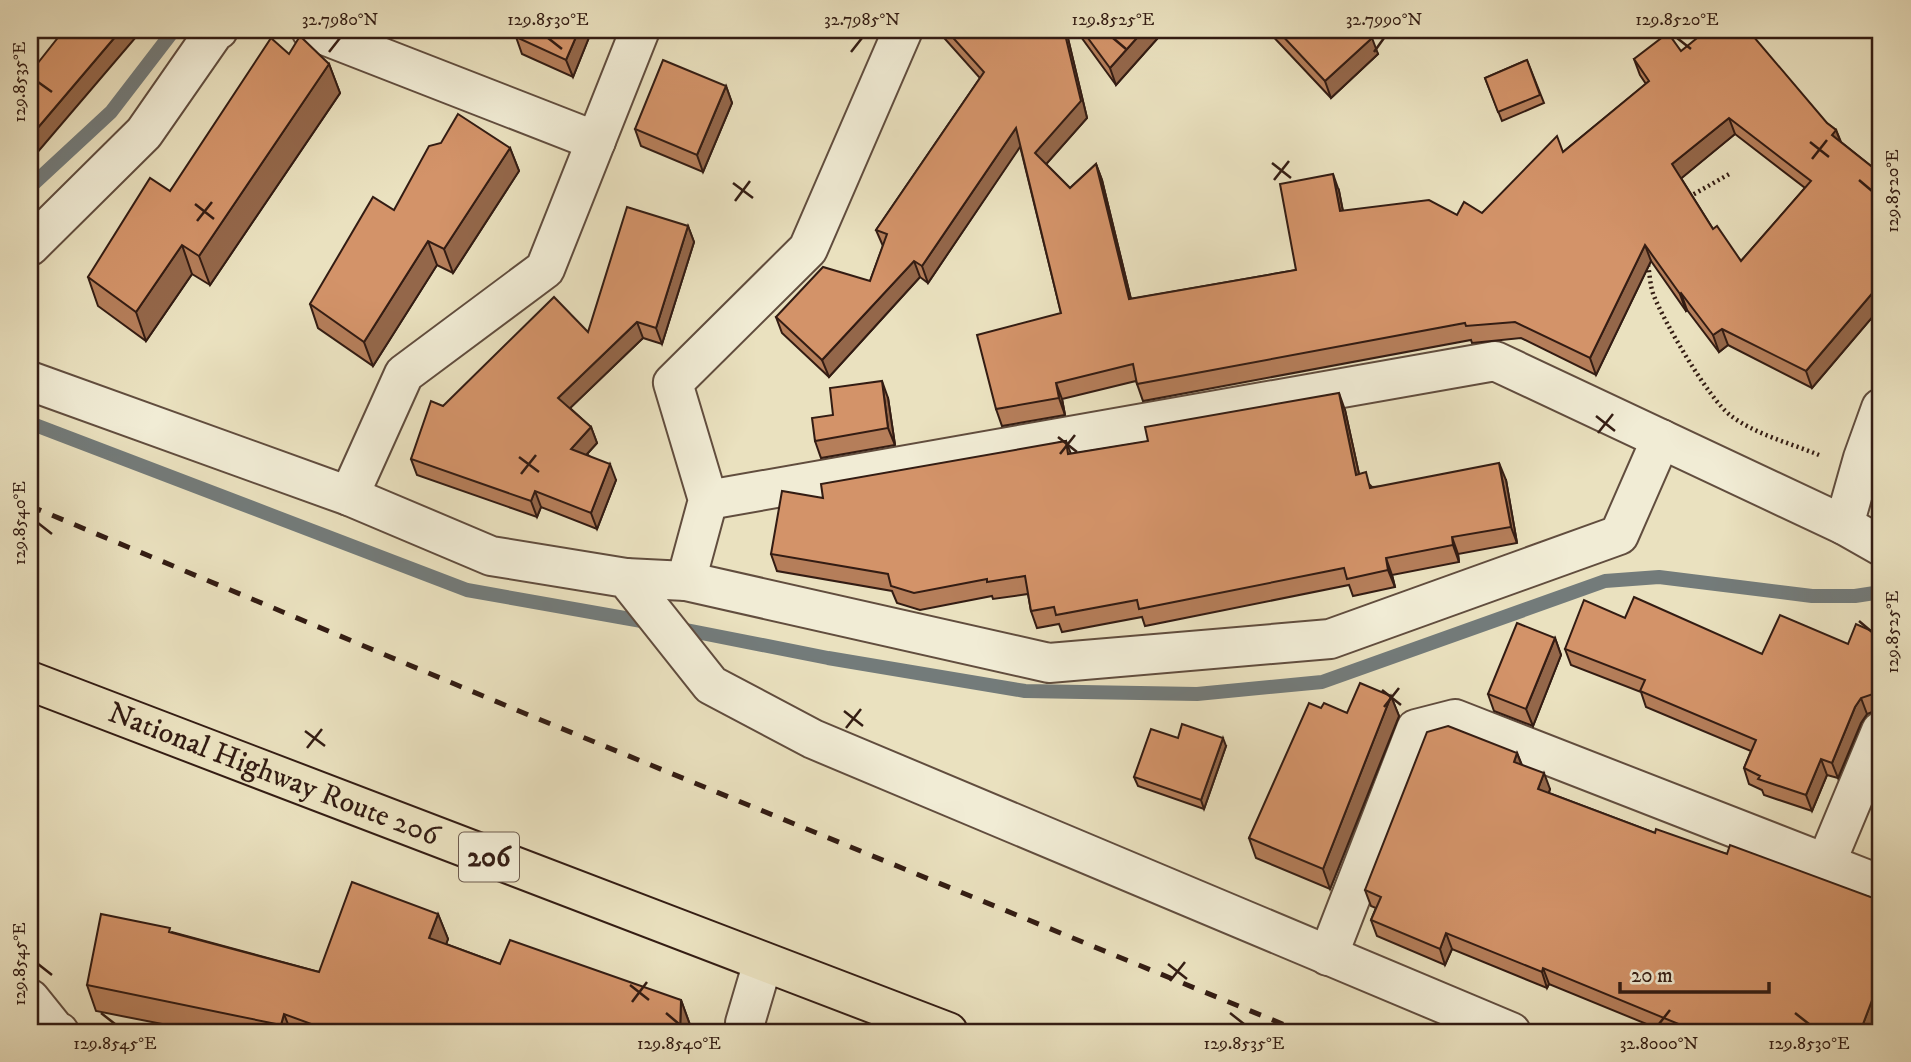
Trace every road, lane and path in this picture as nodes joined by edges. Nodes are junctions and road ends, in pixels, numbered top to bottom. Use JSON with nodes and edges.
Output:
{"nodes":[{"id":1,"x":218,"y":30,"type":"edge"},
{"id":2,"x":311,"y":30,"type":"edge"},
{"id":3,"x":640,"y":30,"type":"edge"},
{"id":4,"x":903,"y":30,"type":"edge"},
{"id":5,"x":596,"y":141,"type":"junction"},
{"id":6,"x":1731,"y":173,"type":"dead end"},
{"id":7,"x":1681,"y":202,"type":"edge"},
{"id":8,"x":30,"y":246,"type":"edge"},
{"id":9,"x":1647,"y":261,"type":"edge"},
{"id":10,"x":30,"y":381,"type":"edge"},
{"id":11,"x":1881,"y":408,"type":"edge"},
{"id":12,"x":1661,"y":439,"type":"junction"},
{"id":13,"x":1859,"y":471,"type":"junction"},
{"id":14,"x":349,"y":496,"type":"junction"},
{"id":15,"x":708,"y":500,"type":"junction"},
{"id":16,"x":1844,"y":525,"type":"junction"},
{"id":17,"x":1881,"y":546,"type":"edge"},
{"id":18,"x":686,"y":580,"type":"junction"},
{"id":19,"x":632,"y":585,"type":"junction"},
{"id":20,"x":30,"y":681,"type":"edge"},
{"id":21,"x":1881,"y":731,"type":"edge"},
{"id":22,"x":1826,"y":863,"type":"junction"},
{"id":23,"x":1881,"y":885,"type":"edge"},
{"id":24,"x":1328,"y":956,"type":"junction"},
{"id":25,"x":763,"y":962,"type":"junction"},
{"id":26,"x":30,"y":999,"type":"edge"},
{"id":27,"x":56,"y":1032,"type":"edge"},
{"id":28,"x":748,"y":1032,"type":"edge"},
{"id":29,"x":948,"y":1032,"type":"edge"},
{"id":30,"x":1511,"y":1032,"type":"edge"}],
"edges":[{"from":1,"to":8,"type":"street"},
{"from":2,"to":5,"type":"street"},
{"from":3,"to":5,"type":"street"},
{"from":4,"to":15,"type":"street"},
{"from":5,"to":14,"type":"street"},
{"from":6,"to":7,"type":"path"},
{"from":9,"to":13,"type":"path"},
{"from":10,"to":14,"type":"street"},
{"from":11,"to":13,"type":"street"},
{"from":12,"to":15,"type":"street"},
{"from":12,"to":16,"type":"street"},
{"from":12,"to":18,"type":"street"},
{"from":13,"to":16,"type":"street"},
{"from":14,"to":19,"type":"street"},
{"from":15,"to":18,"type":"street"},
{"from":16,"to":17,"type":"street"},
{"from":18,"to":19,"type":"street"},
{"from":19,"to":24,"type":"street"},
{"from":20,"to":25,"type":"highway","name":"National Highway Route 206","number":"206"},
{"from":21,"to":22,"type":"street"},
{"from":22,"to":23,"type":"street"},
{"from":22,"to":24,"type":"street"},
{"from":24,"to":30,"type":"street"},
{"from":25,"to":28,"type":"street"},
{"from":25,"to":29,"type":"highway","name":"National Highway Route 206","number":"206"},
{"from":26,"to":27,"type":"street"}]}
